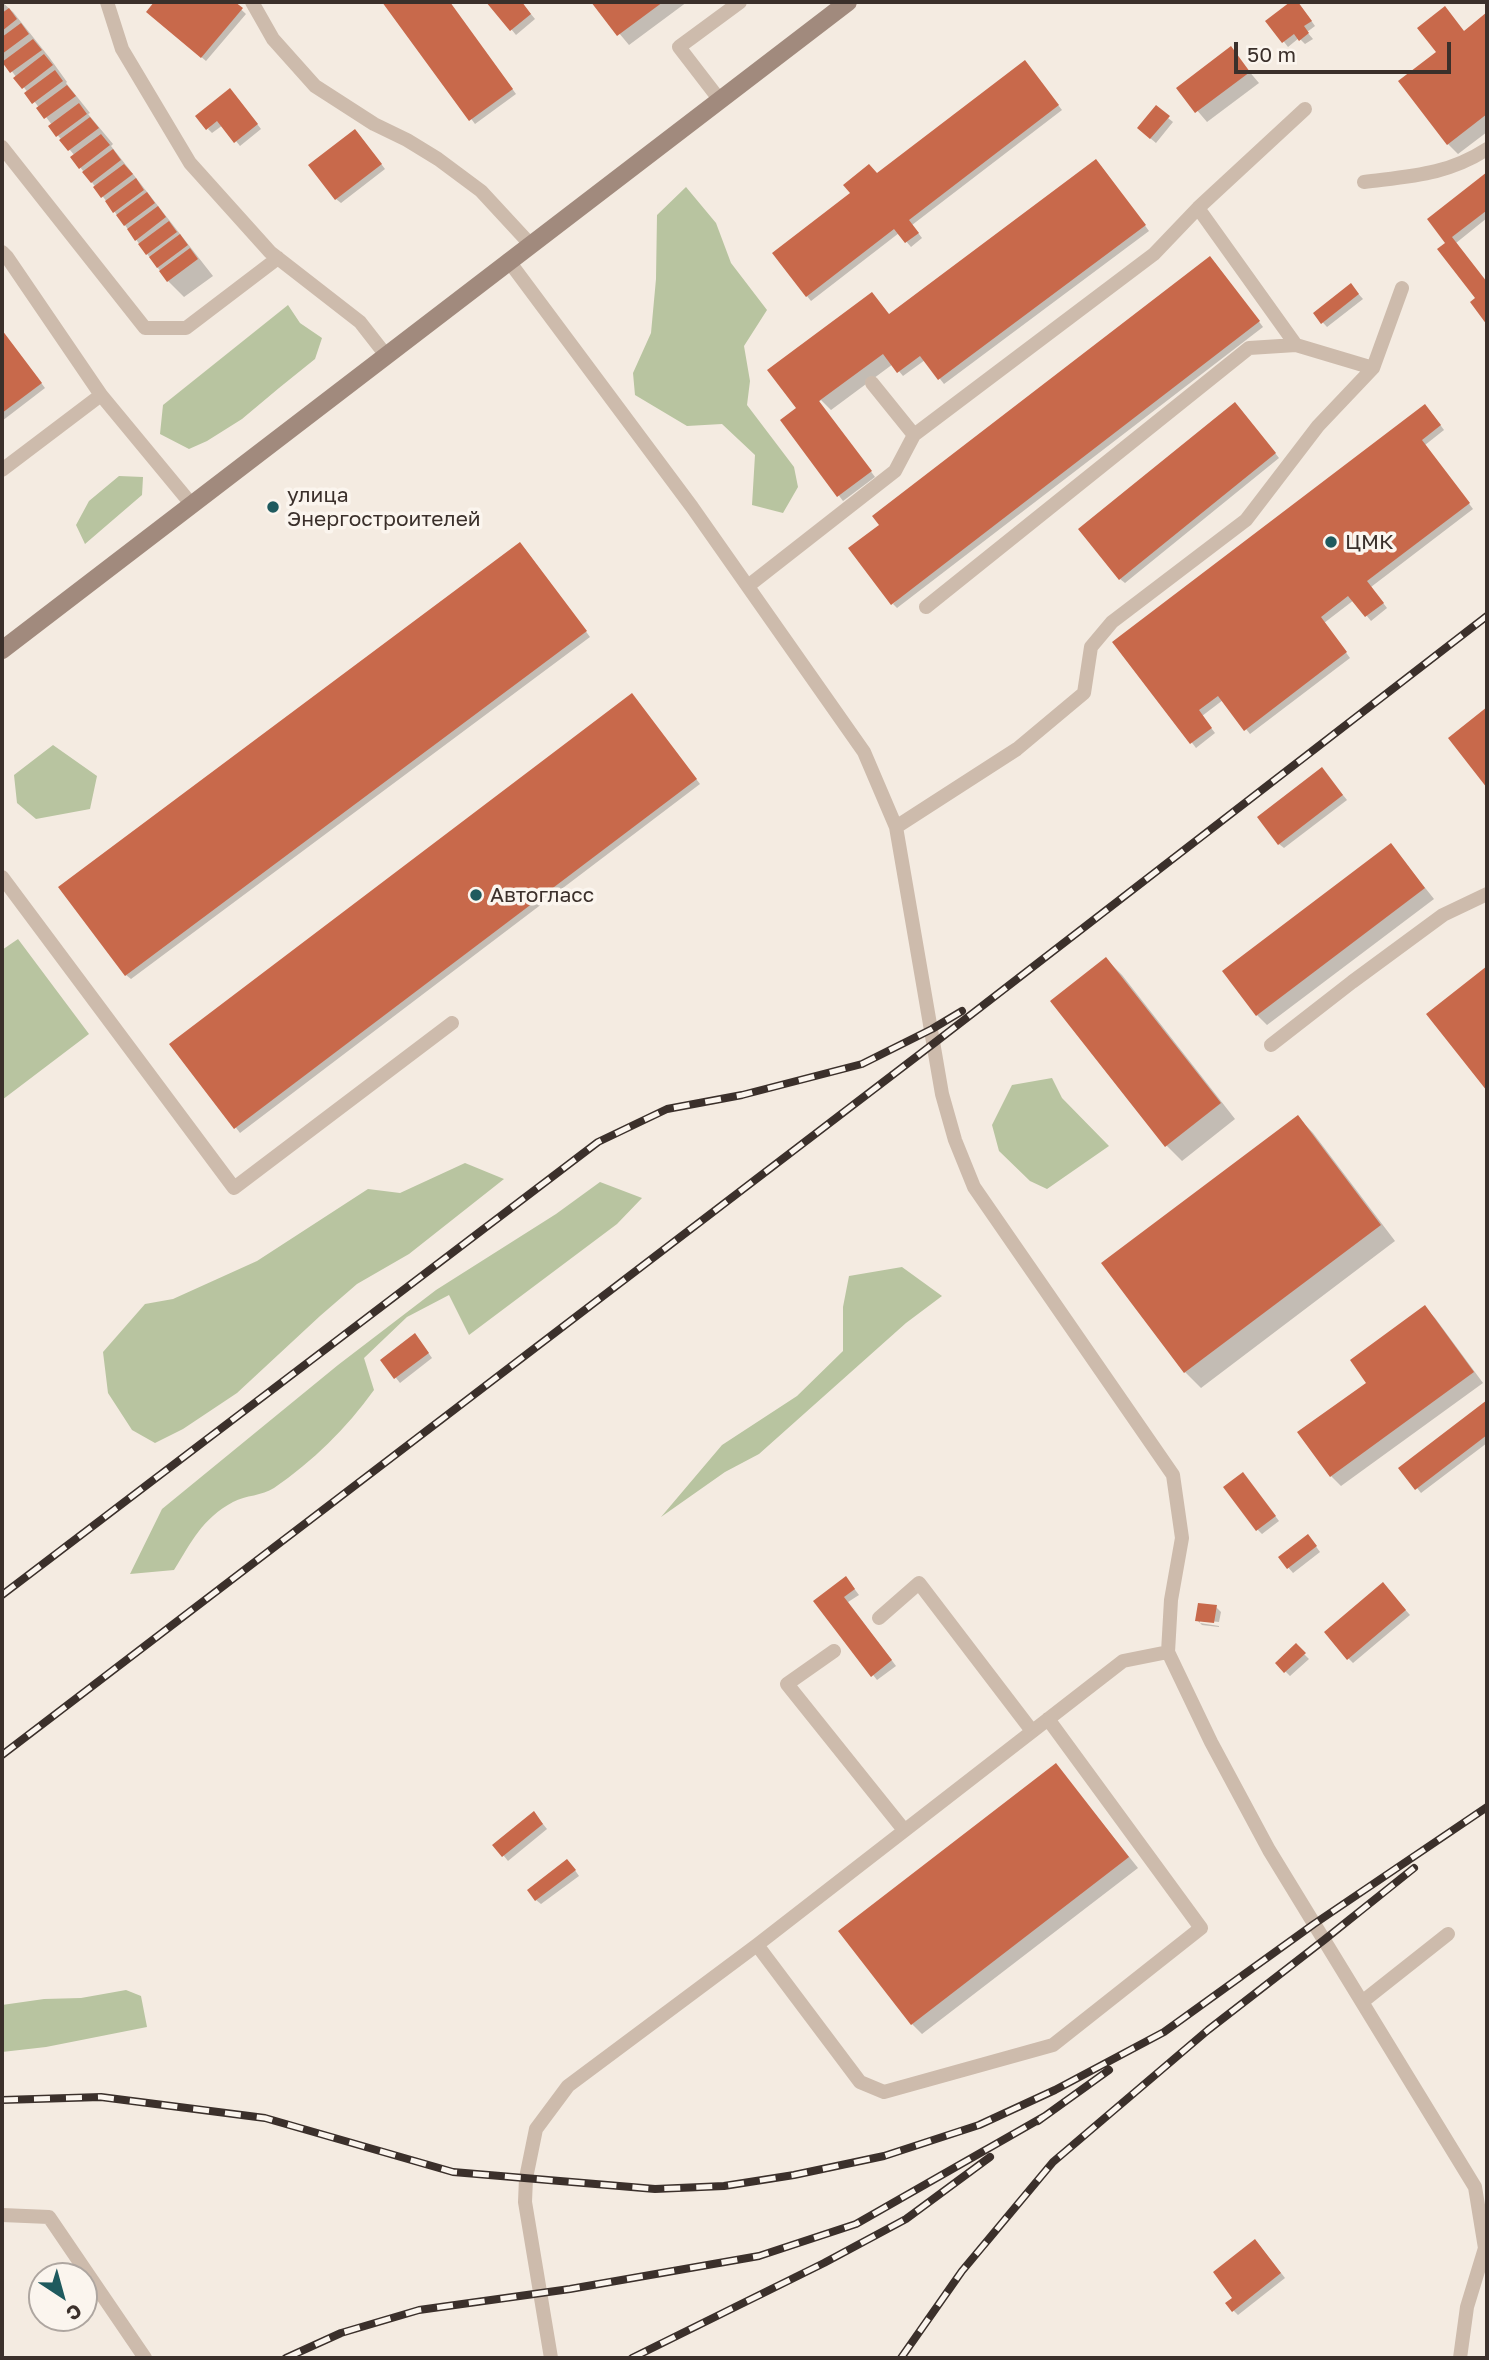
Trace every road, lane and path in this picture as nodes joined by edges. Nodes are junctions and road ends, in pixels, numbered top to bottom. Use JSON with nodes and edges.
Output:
{"nodes":[{"id":1,"x":107,"y":2,"type":"edge"},
{"id":2,"x":252,"y":2,"type":"edge"},
{"id":3,"x":740,"y":2,"type":"edge"},
{"id":4,"x":848,"y":2,"type":"edge"},
{"id":5,"x":719,"y":99,"type":"junction"},
{"id":6,"x":1305,"y":109,"type":"dead end"},
{"id":7,"x":2,"y":147,"type":"edge"},
{"id":8,"x":1487,"y":149,"type":"edge"},
{"id":9,"x":1364,"y":182,"type":"dead end"},
{"id":10,"x":1198,"y":208,"type":"junction"},
{"id":11,"x":530,"y":244,"type":"junction"},
{"id":12,"x":2,"y":252,"type":"edge"},
{"id":13,"x":278,"y":258,"type":"junction"},
{"id":14,"x":508,"y":260,"type":"junction"},
{"id":15,"x":1402,"y":288,"type":"dead end"},
{"id":16,"x":1296,"y":345,"type":"junction"},
{"id":17,"x":386,"y":354,"type":"junction"},
{"id":18,"x":1373,"y":368,"type":"junction"},
{"id":19,"x":872,"y":383,"type":"dead end"},
{"id":20,"x":102,"y":395,"type":"junction"},
{"id":21,"x":914,"y":435,"type":"junction"},
{"id":22,"x":2,"y":470,"type":"edge"},
{"id":23,"x":192,"y":505,"type":"junction"},
{"id":24,"x":748,"y":586,"type":"junction"},
{"id":25,"x":926,"y":607,"type":"dead end"},
{"id":26,"x":2,"y":649,"type":"edge"},
{"id":27,"x":896,"y":827,"type":"junction"},
{"id":28,"x":2,"y":877,"type":"edge"},
{"id":29,"x":1487,"y":894,"type":"edge"},
{"id":30,"x":452,"y":1023,"type":"dead end"},
{"id":31,"x":1271,"y":1045,"type":"dead end"},
{"id":32,"x":878,"y":1618,"type":"dead end"},
{"id":33,"x":834,"y":1651,"type":"dead end"},
{"id":34,"x":1168,"y":1652,"type":"junction"},
{"id":35,"x":1048,"y":1719,"type":"junction"},
{"id":36,"x":1032,"y":1731,"type":"junction"},
{"id":37,"x":904,"y":1830,"type":"junction"},
{"id":38,"x":1448,"y":1934,"type":"dead end"},
{"id":39,"x":757,"y":1945,"type":"junction"},
{"id":40,"x":1362,"y":2002,"type":"junction"},
{"id":41,"x":1481,"y":2183,"type":"edge"},
{"id":42,"x":2,"y":2215,"type":"edge"},
{"id":43,"x":145,"y":2358,"type":"edge"},
{"id":44,"x":551,"y":2358,"type":"edge"},
{"id":45,"x":1460,"y":2358,"type":"edge"}],
"edges":[{"from":1,"to":13,"type":"lane"},
{"from":2,"to":11,"type":"lane"},
{"from":3,"to":5,"type":"lane"},
{"from":4,"to":5,"type":"main road"},
{"from":5,"to":11,"type":"main road"},
{"from":6,"to":10,"type":"lane"},
{"from":7,"to":13,"type":"lane"},
{"from":8,"to":9,"type":"lane"},
{"from":10,"to":16,"type":"lane"},
{"from":10,"to":21,"type":"lane"},
{"from":11,"to":14,"type":"main road"},
{"from":12,"to":20,"type":"lane"},
{"from":13,"to":17,"type":"lane"},
{"from":14,"to":17,"type":"main road"},
{"from":14,"to":24,"type":"lane"},
{"from":15,"to":18,"type":"lane"},
{"from":16,"to":18,"type":"lane"},
{"from":16,"to":25,"type":"lane"},
{"from":17,"to":23,"type":"main road"},
{"from":18,"to":27,"type":"lane"},
{"from":19,"to":21,"type":"lane"},
{"from":20,"to":22,"type":"lane"},
{"from":20,"to":23,"type":"lane"},
{"from":21,"to":24,"type":"lane"},
{"from":23,"to":26,"type":"main road"},
{"from":24,"to":27,"type":"lane"},
{"from":27,"to":34,"type":"lane"},
{"from":28,"to":30,"type":"lane"},
{"from":29,"to":31,"type":"lane"},
{"from":32,"to":36,"type":"lane"},
{"from":33,"to":37,"type":"lane"},
{"from":34,"to":35,"type":"lane"},
{"from":34,"to":40,"type":"lane"},
{"from":35,"to":36,"type":"lane"},
{"from":35,"to":39,"type":"lane"},
{"from":36,"to":37,"type":"lane"},
{"from":37,"to":39,"type":"lane"},
{"from":38,"to":40,"type":"lane"},
{"from":39,"to":44,"type":"lane"},
{"from":40,"to":41,"type":"lane"},
{"from":41,"to":45,"type":"lane"},
{"from":42,"to":43,"type":"lane"}]}
